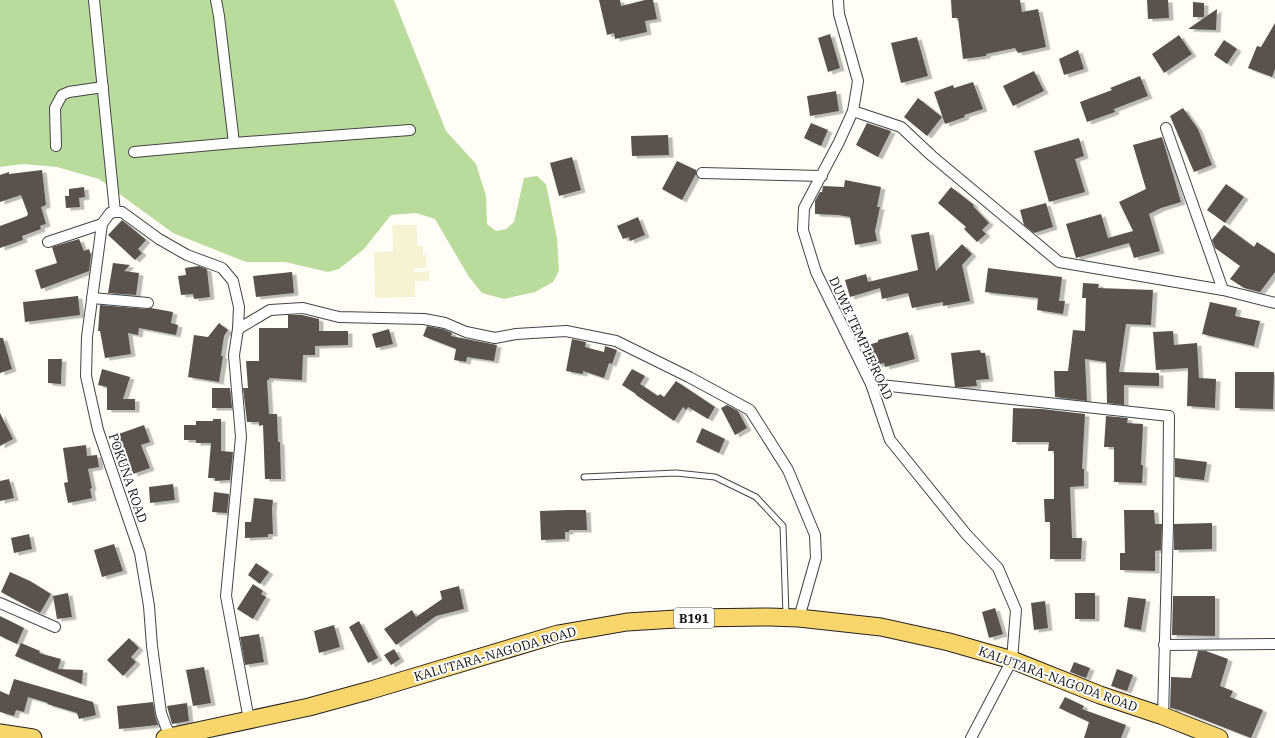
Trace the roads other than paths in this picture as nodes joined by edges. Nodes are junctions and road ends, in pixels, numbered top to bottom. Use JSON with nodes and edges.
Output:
{"nodes":[{"id":1,"x":94,"y":0,"type":"edge"},
{"id":2,"x":216,"y":0,"type":"edge"},
{"id":3,"x":838,"y":0,"type":"edge"},
{"id":4,"x":103,"y":87,"type":"junction"},
{"id":5,"x":853,"y":111,"type":"junction"},
{"id":6,"x":1166,"y":128,"type":"dead end"},
{"id":7,"x":410,"y":130,"type":"dead end"},
{"id":8,"x":234,"y":143,"type":"junction"},
{"id":9,"x":56,"y":146,"type":"dead end"},
{"id":10,"x":134,"y":152,"type":"dead end"},
{"id":11,"x":702,"y":173,"type":"dead end"},
{"id":12,"x":822,"y":176,"type":"junction"},
{"id":13,"x":115,"y":212,"type":"junction"},
{"id":14,"x":102,"y":224,"type":"junction"},
{"id":15,"x":48,"y":242,"type":"dead end"},
{"id":16,"x":1223,"y":290,"type":"junction"},
{"id":17,"x":92,"y":298,"type":"junction"},
{"id":18,"x":148,"y":303,"type":"dead end"},
{"id":19,"x":1275,"y":303,"type":"edge"},
{"id":20,"x":238,"y":329,"type":"junction"},
{"id":21,"x":870,"y":384,"type":"junction"},
{"id":22,"x":584,"y":477,"type":"dead end"},
{"id":23,"x":0,"y":603,"type":"edge"},
{"id":24,"x":793,"y":618,"type":"junction"},
{"id":25,"x":55,"y":628,"type":"dead end"},
{"id":26,"x":1275,"y":644,"type":"edge"},
{"id":27,"x":1164,"y":645,"type":"junction"},
{"id":28,"x":1012,"y":660,"type":"junction"},
{"id":29,"x":1163,"y":716,"type":"junction"},
{"id":30,"x":249,"y":720,"type":"junction"},
{"id":31,"x":0,"y":733,"type":"edge"},
{"id":32,"x":33,"y":738,"type":"edge"},
{"id":33,"x":170,"y":738,"type":"edge"},
{"id":34,"x":971,"y":738,"type":"edge"},
{"id":35,"x":1219,"y":738,"type":"edge"}],
"edges":[{"from":1,"to":4,"type":"street"},
{"from":2,"to":8,"type":"street"},
{"from":3,"to":5,"type":"street","name":"DUWE TEMPLE ROAD"},
{"from":4,"to":9,"type":"street"},
{"from":4,"to":13,"type":"street"},
{"from":5,"to":12,"type":"street","name":"DUWE TEMPLE ROAD"},
{"from":5,"to":16,"type":"street"},
{"from":6,"to":16,"type":"street"},
{"from":7,"to":8,"type":"street"},
{"from":8,"to":10,"type":"street"},
{"from":11,"to":12,"type":"street"},
{"from":12,"to":21,"type":"street","name":"DUWE TEMPLE ROAD"},
{"from":13,"to":14,"type":"street"},
{"from":13,"to":20,"type":"street"},
{"from":14,"to":15,"type":"street"},
{"from":14,"to":17,"type":"street","name":"POKUNA ROAD"},
{"from":16,"to":19,"type":"street"},
{"from":17,"to":18,"type":"street"},
{"from":17,"to":33,"type":"street","name":"POKUNA ROAD"},
{"from":20,"to":24,"type":"street"},
{"from":20,"to":30,"type":"street"},
{"from":21,"to":27,"type":"street"},
{"from":21,"to":28,"type":"street","name":"DUWE TEMPLE ROAD"},
{"from":22,"to":24,"type":"lane"},
{"from":23,"to":25,"type":"street"},
{"from":24,"to":28,"type":"main road","name":"KALUTARA-NAGODA ROAD","number":"B191"},
{"from":24,"to":30,"type":"main road","name":"KALUTARA-NAGODA ROAD","number":"B191"},
{"from":26,"to":27,"type":"street"},
{"from":27,"to":29,"type":"street"},
{"from":28,"to":29,"type":"main road","name":"KALUTARA-NAGODA ROAD","number":"B191"},
{"from":28,"to":34,"type":"street"},
{"from":29,"to":35,"type":"main road","name":"KALUTARA-NAGODA ROAD","number":"B191"},
{"from":30,"to":33,"type":"main road","name":"KALUTARA-NAGODA ROAD","number":"B191"},
{"from":31,"to":32,"type":"main road"}]}
